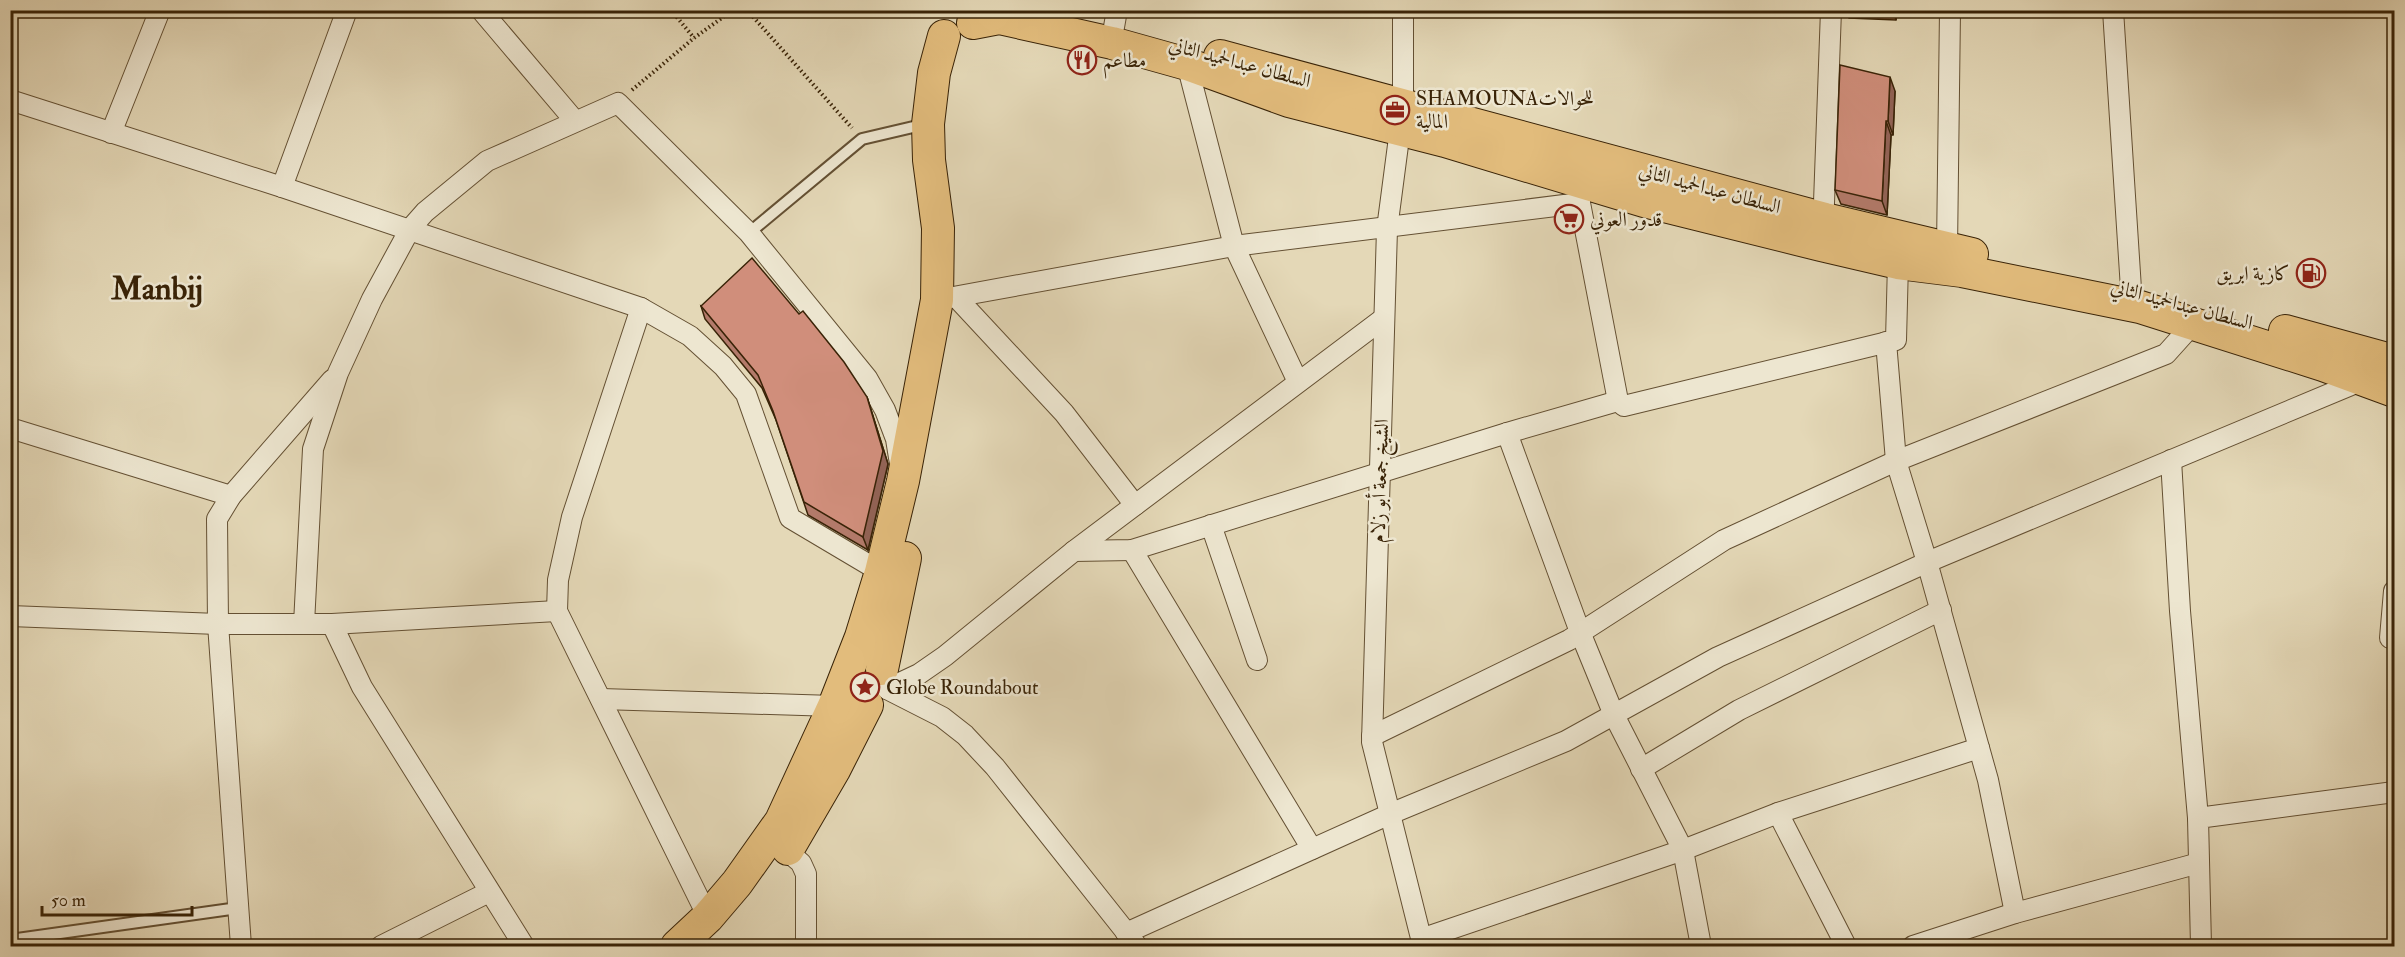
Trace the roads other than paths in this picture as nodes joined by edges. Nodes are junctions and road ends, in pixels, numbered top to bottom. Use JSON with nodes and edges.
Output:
{"nodes":[{"id":1,"x":160,"y":10,"type":"edge"},
{"id":2,"x":347,"y":10,"type":"edge"},
{"id":3,"x":481,"y":10,"type":"edge"},
{"id":4,"x":1026,"y":10,"type":"edge"},
{"id":5,"x":1402,"y":10,"type":"edge"},
{"id":6,"x":1831,"y":10,"type":"edge"},
{"id":7,"x":1950,"y":10,"type":"edge"},
{"id":8,"x":2113,"y":10,"type":"edge"},
{"id":9,"x":1115,"y":19,"type":"edge"},
{"id":10,"x":958,"y":24,"type":"edge"},
{"id":11,"x":1187,"y":64,"type":"junction"},
{"id":12,"x":10,"y":100,"type":"edge"},
{"id":13,"x":1402,"y":119,"type":"junction"},
{"id":14,"x":575,"y":121,"type":"junction"},
{"id":15,"x":928,"y":124,"type":"junction"},
{"id":16,"x":111,"y":133,"type":"junction"},
{"id":17,"x":282,"y":187,"type":"junction"},
{"id":18,"x":1580,"y":192,"type":"junction"},
{"id":19,"x":410,"y":229,"type":"junction"},
{"id":20,"x":1386,"y":229,"type":"junction"},
{"id":21,"x":1823,"y":232,"type":"junction"},
{"id":22,"x":749,"y":233,"type":"junction"},
{"id":23,"x":1234,"y":246,"type":"junction"},
{"id":24,"x":1947,"y":249,"type":"junction"},
{"id":25,"x":1898,"y":263,"type":"junction"},
{"id":26,"x":2131,"y":289,"type":"junction"},
{"id":27,"x":947,"y":298,"type":"junction"},
{"id":28,"x":641,"y":308,"type":"junction"},
{"id":29,"x":1384,"y":318,"type":"junction"},
{"id":30,"x":2193,"y":324,"type":"junction"},
{"id":31,"x":1886,"y":342,"type":"junction"},
{"id":32,"x":2394,"y":361,"type":"edge"},
{"id":33,"x":338,"y":373,"type":"junction"},
{"id":34,"x":2363,"y":380,"type":"junction"},
{"id":35,"x":1298,"y":382,"type":"junction"},
{"id":36,"x":2394,"y":391,"type":"edge"},
{"id":37,"x":1618,"y":401,"type":"junction"},
{"id":38,"x":10,"y":428,"type":"edge"},
{"id":39,"x":1507,"y":433,"type":"junction"},
{"id":40,"x":2171,"y":460,"type":"junction"},
{"id":41,"x":1896,"y":461,"type":"junction"},
{"id":42,"x":1380,"y":472,"type":"junction"},
{"id":43,"x":903,"y":481,"type":"junction"},
{"id":44,"x":231,"y":496,"type":"junction"},
{"id":45,"x":1135,"y":505,"type":"junction"},
{"id":46,"x":1211,"y":525,"type":"junction"},
{"id":47,"x":1074,"y":550,"type":"junction"},
{"id":48,"x":1132,"y":550,"type":"junction"},
{"id":49,"x":1928,"y":562,"type":"junction"},
{"id":50,"x":881,"y":572,"type":"junction"},
{"id":51,"x":2394,"y":591,"type":"edge"},
{"id":52,"x":1941,"y":610,"type":"junction"},
{"id":53,"x":557,"y":611,"type":"junction"},
{"id":54,"x":10,"y":616,"type":"edge"},
{"id":55,"x":218,"y":624,"type":"junction"},
{"id":56,"x":304,"y":624,"type":"junction"},
{"id":57,"x":332,"y":624,"type":"junction"},
{"id":58,"x":1580,"y":632,"type":"junction"},
{"id":59,"x":2390,"y":638,"type":"dead end"},
{"id":60,"x":1257,"y":660,"type":"dead end"},
{"id":61,"x":846,"y":676,"type":"junction"},
{"id":62,"x":878,"y":688,"type":"junction"},
{"id":63,"x":601,"y":699,"type":"junction"},
{"id":64,"x":834,"y":706,"type":"junction"},
{"id":65,"x":1614,"y":715,"type":"junction"},
{"id":66,"x":1372,"y":736,"type":"junction"},
{"id":67,"x":1979,"y":748,"type":"junction"},
{"id":68,"x":1641,"y":769,"type":"junction"},
{"id":69,"x":2394,"y":792,"type":"edge"},
{"id":70,"x":1778,"y":813,"type":"junction"},
{"id":71,"x":1390,"y":814,"type":"junction"},
{"id":72,"x":2198,"y":818,"type":"junction"},
{"id":73,"x":1312,"y":849,"type":"junction"},
{"id":74,"x":1683,"y":850,"type":"junction"},
{"id":75,"x":787,"y":851,"type":"junction"},
{"id":76,"x":2199,"y":862,"type":"junction"},
{"id":77,"x":489,"y":892,"type":"junction"},
{"id":78,"x":238,"y":908,"type":"junction"},
{"id":79,"x":2015,"y":913,"type":"junction"},
{"id":80,"x":707,"y":932,"type":"edge"},
{"id":81,"x":10,"y":940,"type":"edge"},
{"id":82,"x":1132,"y":940,"type":"edge"},
{"id":83,"x":1422,"y":943,"type":"edge"},
{"id":84,"x":241,"y":946,"type":"edge"},
{"id":85,"x":381,"y":946,"type":"edge"},
{"id":86,"x":524,"y":946,"type":"edge"},
{"id":87,"x":677,"y":946,"type":"edge"},
{"id":88,"x":806,"y":946,"type":"edge"},
{"id":89,"x":1701,"y":946,"type":"edge"},
{"id":90,"x":1846,"y":946,"type":"edge"},
{"id":91,"x":1913,"y":946,"type":"edge"},
{"id":92,"x":2201,"y":946,"type":"edge"}],
"edges":[{"from":1,"to":16,"type":"street"},
{"from":2,"to":17,"type":"street"},
{"from":3,"to":14,"type":"street"},
{"from":4,"to":9,"type":"main road","name":"السلطان عبدالحميد الثاني"},
{"from":5,"to":13,"type":"street","name":"الشيخ جمعة أبو زلام"},
{"from":6,"to":21,"type":"street"},
{"from":7,"to":24,"type":"street"},
{"from":8,"to":26,"type":"street"},
{"from":9,"to":13,"type":"main road","name":"السلطان عبدالحميد الثاني"},
{"from":10,"to":11,"type":"main road"},
{"from":10,"to":15,"type":"main road"},
{"from":10,"to":27,"type":"main road"},
{"from":11,"to":13,"type":"main road"},
{"from":11,"to":23,"type":"street"},
{"from":12,"to":16,"type":"street"},
{"from":13,"to":18,"type":"main road"},
{"from":13,"to":20,"type":"street","name":"الشيخ جمعة أبو زلام"},
{"from":13,"to":21,"type":"main road","name":"السلطان عبدالحميد الثاني"},
{"from":14,"to":19,"type":"street"},
{"from":14,"to":22,"type":"street"},
{"from":15,"to":22,"type":"lane"},
{"from":15,"to":27,"type":"main road"},
{"from":16,"to":17,"type":"street"},
{"from":17,"to":19,"type":"street"},
{"from":18,"to":20,"type":"street"},
{"from":18,"to":21,"type":"main road"},
{"from":18,"to":37,"type":"street"},
{"from":19,"to":28,"type":"street"},
{"from":19,"to":33,"type":"street"},
{"from":20,"to":23,"type":"street"},
{"from":20,"to":29,"type":"street","name":"الشيخ جمعة أبو زلام"},
{"from":21,"to":24,"type":"main road","name":"السلطان عبدالحميد الثاني"},
{"from":21,"to":25,"type":"main road"},
{"from":22,"to":43,"type":"street"},
{"from":23,"to":27,"type":"street"},
{"from":23,"to":35,"type":"street"},
{"from":24,"to":26,"type":"main road","name":"السلطان عبدالحميد الثاني"},
{"from":25,"to":30,"type":"main road"},
{"from":25,"to":31,"type":"street"},
{"from":26,"to":32,"type":"main road","name":"السلطان عبدالحميد الثاني"},
{"from":27,"to":43,"type":"main road"},
{"from":27,"to":45,"type":"street"},
{"from":27,"to":62,"type":"main road"},
{"from":28,"to":50,"type":"street"},
{"from":28,"to":53,"type":"street"},
{"from":29,"to":35,"type":"street"},
{"from":29,"to":42,"type":"street","name":"الشيخ جمعة أبو زلام"},
{"from":30,"to":34,"type":"main road"},
{"from":30,"to":41,"type":"street"},
{"from":31,"to":37,"type":"street"},
{"from":31,"to":41,"type":"street"},
{"from":33,"to":44,"type":"street"},
{"from":33,"to":56,"type":"street"},
{"from":34,"to":36,"type":"main road"},
{"from":34,"to":40,"type":"street"},
{"from":35,"to":45,"type":"street"},
{"from":37,"to":39,"type":"street"},
{"from":38,"to":44,"type":"street"},
{"from":39,"to":42,"type":"street"},
{"from":39,"to":58,"type":"street"},
{"from":40,"to":49,"type":"street"},
{"from":40,"to":72,"type":"street"},
{"from":41,"to":49,"type":"street"},
{"from":41,"to":58,"type":"street"},
{"from":42,"to":46,"type":"street"},
{"from":42,"to":66,"type":"street","name":"الشيخ جمعة أبو زلام"},
{"from":43,"to":50,"type":"main road"},
{"from":44,"to":55,"type":"street"},
{"from":45,"to":47,"type":"street"},
{"from":46,"to":48,"type":"street"},
{"from":46,"to":60,"type":"street"},
{"from":47,"to":48,"type":"street"},
{"from":47,"to":62,"type":"street"},
{"from":48,"to":73,"type":"street"},
{"from":49,"to":52,"type":"street"},
{"from":49,"to":65,"type":"street"},
{"from":50,"to":61,"type":"main road"},
{"from":51,"to":59,"type":"street"},
{"from":52,"to":67,"type":"street"},
{"from":52,"to":68,"type":"street"},
{"from":53,"to":57,"type":"street"},
{"from":53,"to":63,"type":"street"},
{"from":54,"to":55,"type":"street"},
{"from":55,"to":56,"type":"street"},
{"from":55,"to":78,"type":"street"},
{"from":56,"to":57,"type":"street"},
{"from":57,"to":77,"type":"street"},
{"from":58,"to":65,"type":"street"},
{"from":58,"to":66,"type":"street"},
{"from":61,"to":62,"type":"main road"},
{"from":61,"to":64,"type":"main road"},
{"from":62,"to":75,"type":"main road"},
{"from":62,"to":82,"type":"street"},
{"from":63,"to":64,"type":"street"},
{"from":63,"to":80,"type":"street"},
{"from":64,"to":80,"type":"main road"},
{"from":65,"to":68,"type":"street"},
{"from":65,"to":71,"type":"street"},
{"from":66,"to":71,"type":"street","name":"الشيخ جمعة أبو زلام"},
{"from":67,"to":70,"type":"street"},
{"from":67,"to":79,"type":"street"},
{"from":68,"to":74,"type":"street"},
{"from":69,"to":72,"type":"street"},
{"from":70,"to":74,"type":"street"},
{"from":70,"to":90,"type":"street"},
{"from":71,"to":73,"type":"street"},
{"from":71,"to":83,"type":"street","name":"الشيخ جمعة أبو زلام"},
{"from":72,"to":76,"type":"street"},
{"from":73,"to":82,"type":"street"},
{"from":74,"to":83,"type":"street"},
{"from":74,"to":89,"type":"street"},
{"from":75,"to":80,"type":"main road"},
{"from":75,"to":88,"type":"street"},
{"from":76,"to":79,"type":"street"},
{"from":76,"to":92,"type":"street"},
{"from":77,"to":85,"type":"street"},
{"from":77,"to":86,"type":"street"},
{"from":78,"to":81,"type":"lane"},
{"from":78,"to":84,"type":"street"},
{"from":79,"to":91,"type":"street"},
{"from":80,"to":87,"type":"main road"}]}
